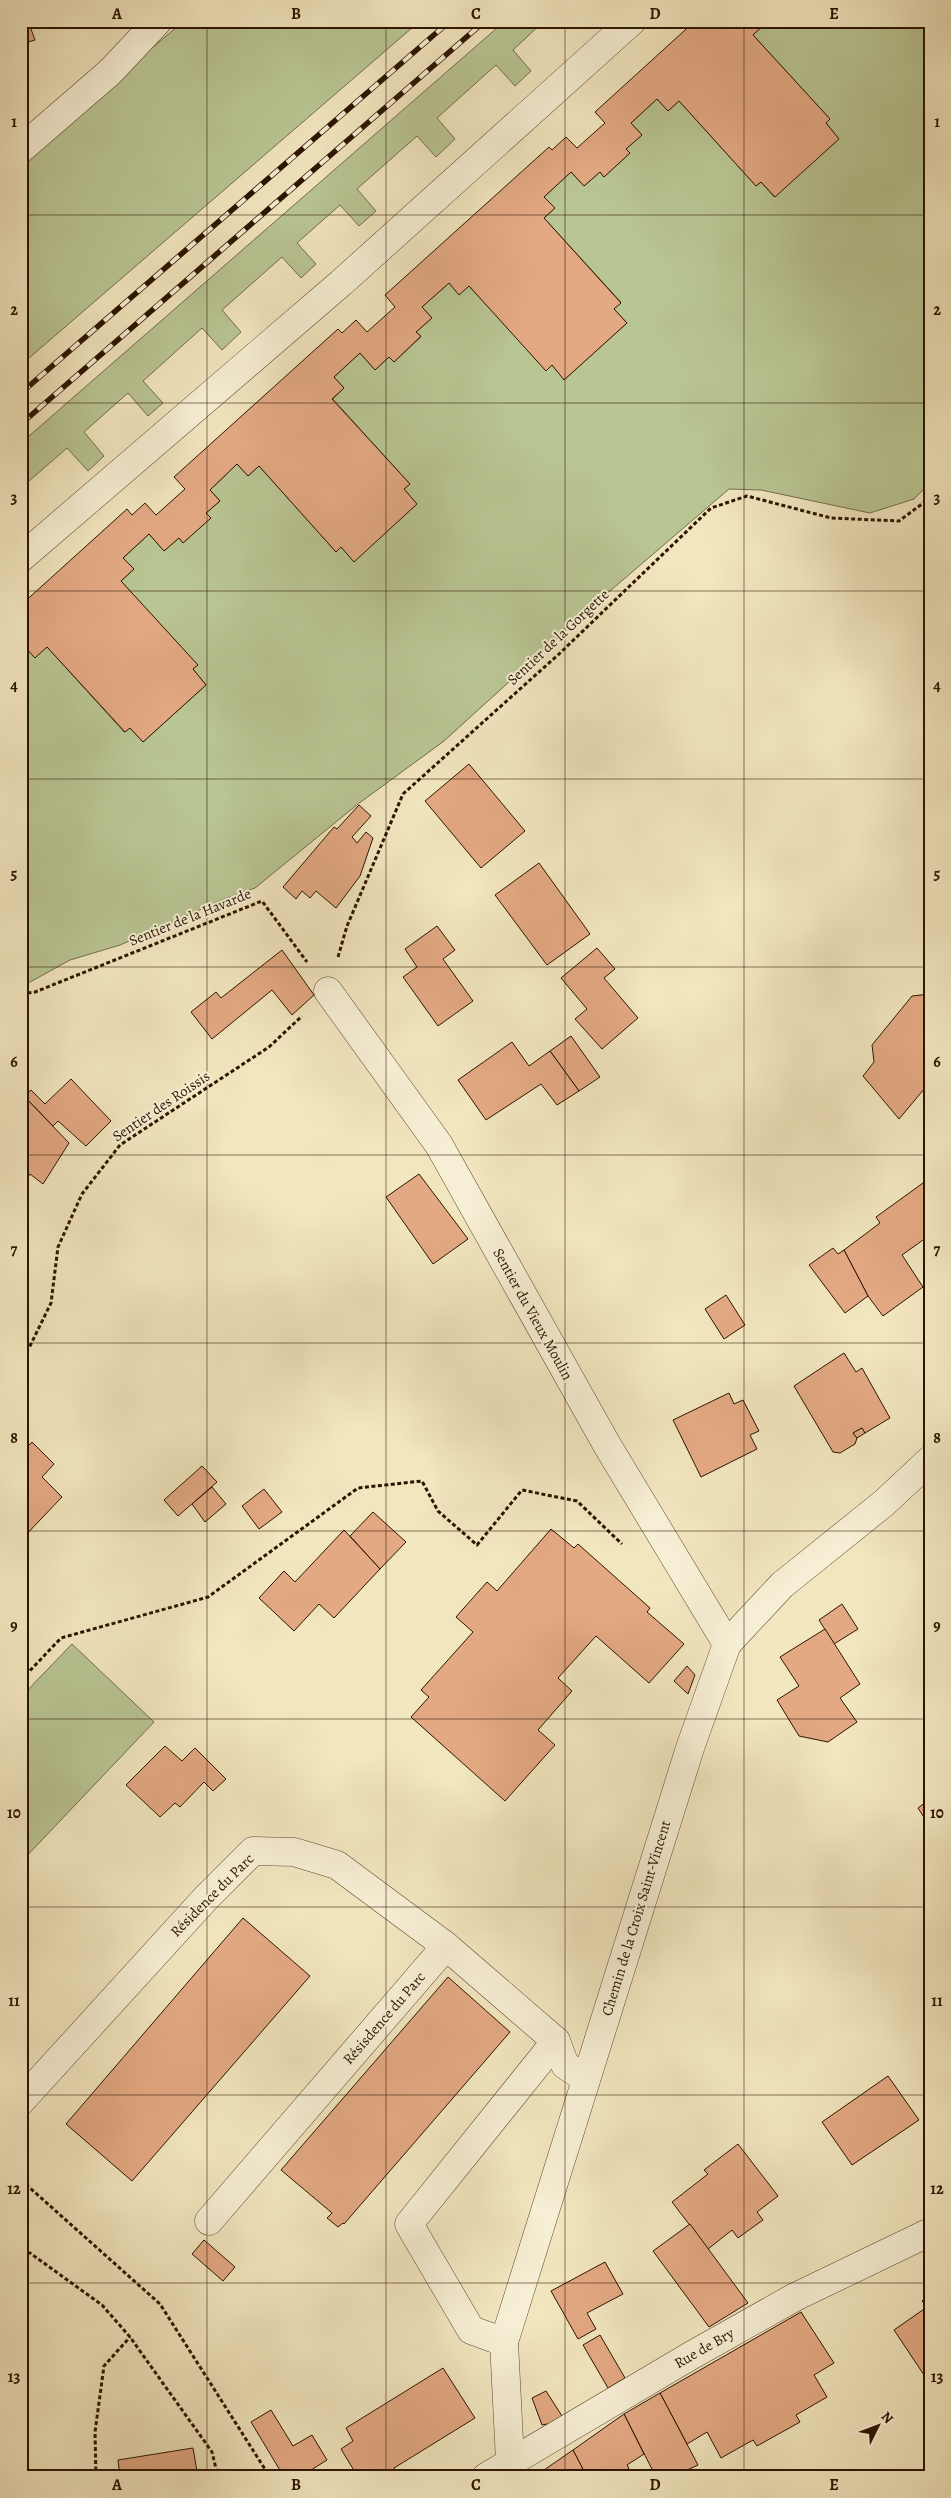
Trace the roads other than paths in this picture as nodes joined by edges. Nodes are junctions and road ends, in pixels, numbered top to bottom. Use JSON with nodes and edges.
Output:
{"nodes":[{"id":1,"x":158,"y":21,"type":"edge"},
{"id":2,"x":632,"y":21,"type":"edge"},
{"id":3,"x":21,"y":149,"type":"edge"},
{"id":4,"x":21,"y":558,"type":"edge"},
{"id":5,"x":328,"y":991,"type":"road end"},
{"id":6,"x":930,"y":1460,"type":"edge"},
{"id":7,"x":727,"y":1644,"type":"junction"},
{"id":8,"x":446,"y":1946,"type":"junction"},
{"id":9,"x":569,"y":2062,"type":"junction"},
{"id":10,"x":21,"y":2101,"type":"edge"},
{"id":11,"x":209,"y":2221,"type":"dead end"},
{"id":12,"x":930,"y":2232,"type":"edge"},
{"id":13,"x":504,"y":2342,"type":"junction"},
{"id":14,"x":513,"y":2469,"type":"edge"},
{"id":15,"x":486,"y":2477,"type":"edge"}],
"edges":[{"from":1,"to":3,"type":"street"},
{"from":2,"to":4,"type":"street"},
{"from":5,"to":7,"type":"street","name":"Sentier du Vieux Moulin"},
{"from":6,"to":7,"type":"street","name":"Chemin de la Croix Saint-Vincent"},
{"from":7,"to":9,"type":"street","name":"Chemin de la Croix Saint-Vincent"},
{"from":8,"to":9,"type":"street"},
{"from":8,"to":10,"type":"street","name":"Résidence du Parc"},
{"from":8,"to":11,"type":"street","name":"Résisdence du Parc"},
{"from":9,"to":13,"type":"street","name":"Chemin de la Croix Saint-Vincent"},
{"from":9,"to":13,"type":"street"},
{"from":12,"to":14,"type":"street","name":"Rue de Bry"},
{"from":13,"to":14,"type":"street","name":"Chemin de la Croix Saint-Vincent"},
{"from":14,"to":15,"type":"street","name":"Rue de Bry"}]}
